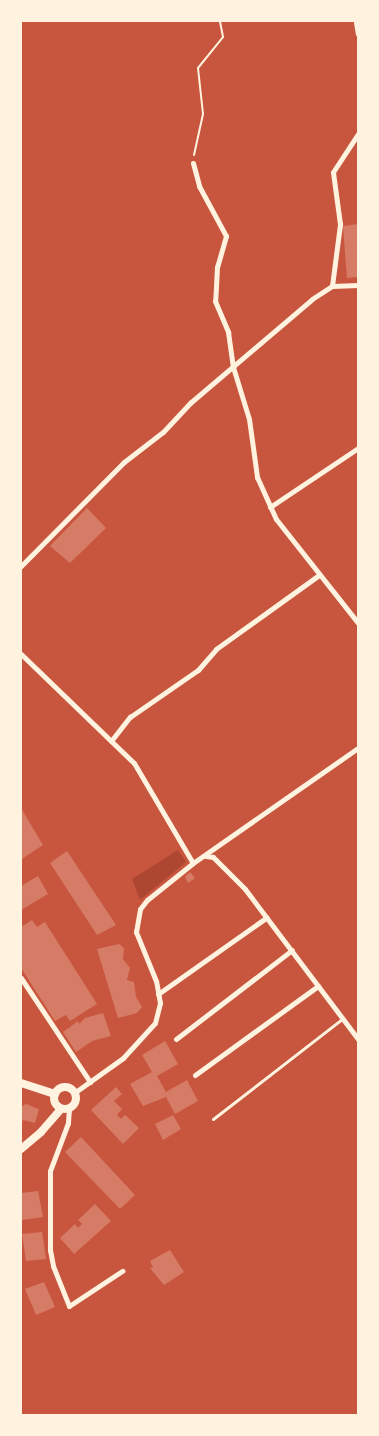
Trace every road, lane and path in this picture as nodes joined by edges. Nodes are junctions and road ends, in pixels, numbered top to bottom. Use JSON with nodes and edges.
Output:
{"nodes":[{"id":1,"x":220,"y":21,"type":"edge"},
{"id":2,"x":356,"y":22,"type":"edge"},
{"id":3,"x":358,"y":34,"type":"edge"},
{"id":4,"x":358,"y":134,"type":"edge"},
{"id":5,"x":193,"y":163,"type":"joint"},
{"id":6,"x":358,"y":285,"type":"edge"},
{"id":7,"x":332,"y":286,"type":"junction"},
{"id":8,"x":233,"y":367,"type":"junction"},
{"id":9,"x":358,"y":448,"type":"edge"},
{"id":10,"x":270,"y":507,"type":"junction"},
{"id":11,"x":21,"y":566,"type":"edge"},
{"id":12,"x":319,"y":575,"type":"junction"},
{"id":13,"x":358,"y":623,"type":"edge"},
{"id":14,"x":21,"y":654,"type":"edge"},
{"id":15,"x":111,"y":741,"type":"junction"},
{"id":16,"x":358,"y":748,"type":"edge"},
{"id":17,"x":205,"y":856,"type":"junction"},
{"id":18,"x":193,"y":863,"type":"junction"},
{"id":19,"x":266,"y":917,"type":"junction"},
{"id":20,"x":292,"y":950,"type":"junction"},
{"id":21,"x":21,"y":978,"type":"edge"},
{"id":22,"x":318,"y":986,"type":"junction"},
{"id":23,"x":158,"y":994,"type":"junction"},
{"id":24,"x":342,"y":1019,"type":"junction"},
{"id":25,"x":176,"y":1039,"type":"dead end"},
{"id":26,"x":358,"y":1039,"type":"edge"},
{"id":27,"x":195,"y":1075,"type":"dead end"},
{"id":28,"x":21,"y":1082,"type":"edge"},
{"id":29,"x":90,"y":1082,"type":"junction"},
{"id":30,"x":74,"y":1092,"type":"junction"},
{"id":31,"x":55,"y":1094,"type":"junction"},
{"id":32,"x":65,"y":1108,"type":"junction"},
{"id":33,"x":214,"y":1120,"type":"dead end"},
{"id":34,"x":21,"y":1149,"type":"edge"},
{"id":35,"x":122,"y":1271,"type":"dead end"}],
"edges":[{"from":1,"to":5,"type":"path"},
{"from":2,"to":3,"type":"street"},
{"from":4,"to":7,"type":"street"},
{"from":5,"to":8,"type":"street"},
{"from":6,"to":7,"type":"street"},
{"from":7,"to":8,"type":"street"},
{"from":8,"to":10,"type":"street"},
{"from":8,"to":11,"type":"street"},
{"from":9,"to":10,"type":"street"},
{"from":10,"to":12,"type":"street"},
{"from":12,"to":13,"type":"street"},
{"from":12,"to":15,"type":"street"},
{"from":14,"to":15,"type":"street"},
{"from":15,"to":18,"type":"street"},
{"from":16,"to":17,"type":"street"},
{"from":17,"to":18,"type":"street"},
{"from":17,"to":19,"type":"street"},
{"from":18,"to":23,"type":"street"},
{"from":19,"to":20,"type":"street"},
{"from":19,"to":23,"type":"street"},
{"from":20,"to":22,"type":"street"},
{"from":20,"to":25,"type":"street"},
{"from":21,"to":29,"type":"street"},
{"from":22,"to":24,"type":"street"},
{"from":22,"to":27,"type":"street"},
{"from":23,"to":29,"type":"street"},
{"from":24,"to":26,"type":"street"},
{"from":24,"to":33,"type":"lane"},
{"from":28,"to":31,"type":"street"},
{"from":29,"to":30,"type":"street"},
{"from":30,"to":31,"type":"street"},
{"from":30,"to":32,"type":"street"},
{"from":31,"to":32,"type":"street"},
{"from":32,"to":34,"type":"street"},
{"from":32,"to":35,"type":"street"}]}
